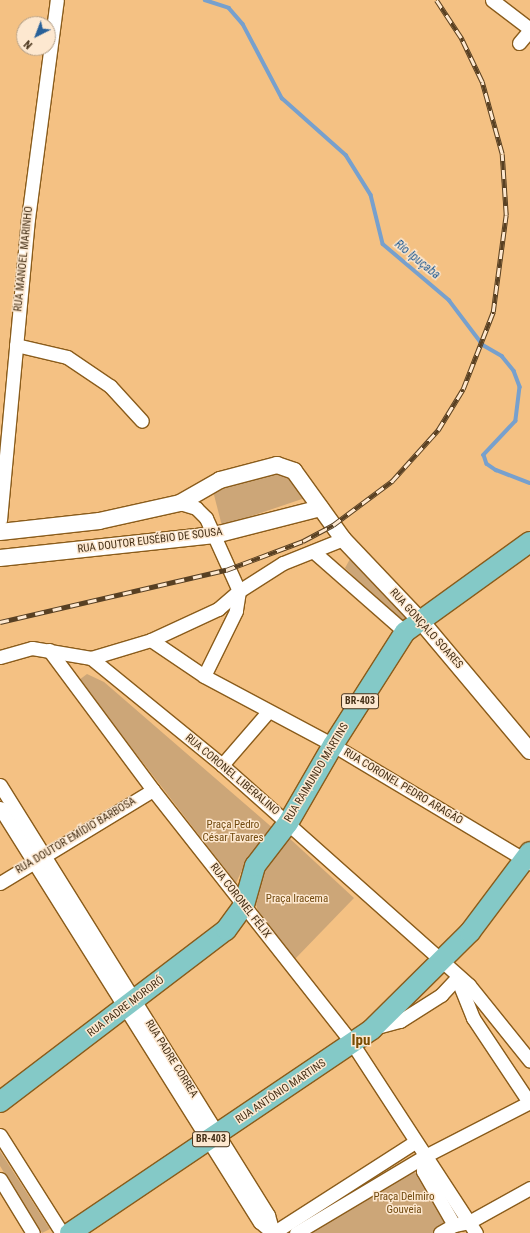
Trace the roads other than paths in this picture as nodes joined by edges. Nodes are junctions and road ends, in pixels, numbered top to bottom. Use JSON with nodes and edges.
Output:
{"nodes":[{"id":1,"x":492,"y":0,"type":"edge"},
{"id":2,"x":57,"y":2,"type":"edge"},
{"id":3,"x":530,"y":29,"type":"edge"},
{"id":4,"x":519,"y":43,"type":"dead end"},
{"id":5,"x":16,"y":345,"type":"junction"},
{"id":6,"x":142,"y":421,"type":"dead end"},
{"id":7,"x":180,"y":503,"type":"junction"},
{"id":8,"x":321,"y":508,"type":"junction"},
{"id":9,"x":0,"y":520,"type":"edge"},
{"id":10,"x":0,"y":532,"type":"edge"},
{"id":11,"x":215,"y":535,"type":"junction"},
{"id":12,"x":343,"y":539,"type":"junction"},
{"id":13,"x":530,"y":542,"type":"edge"},
{"id":14,"x":315,"y":552,"type":"junction"},
{"id":15,"x":0,"y":558,"type":"edge"},
{"id":16,"x":239,"y":591,"type":"junction"},
{"id":17,"x":413,"y":626,"type":"junction"},
{"id":18,"x":151,"y":640,"type":"junction"},
{"id":19,"x":49,"y":650,"type":"junction"},
{"id":20,"x":0,"y":657,"type":"edge"},
{"id":21,"x":91,"y":658,"type":"junction"},
{"id":22,"x":204,"y":676,"type":"junction"},
{"id":23,"x":267,"y":713,"type":"junction"},
{"id":24,"x":333,"y":745,"type":"junction"},
{"id":25,"x":530,"y":751,"type":"edge"},
{"id":26,"x":222,"y":765,"type":"junction"},
{"id":27,"x":0,"y":785,"type":"edge"},
{"id":28,"x":153,"y":790,"type":"junction"},
{"id":29,"x":0,"y":808,"type":"edge"},
{"id":30,"x":288,"y":823,"type":"junction"},
{"id":31,"x":528,"y":858,"type":"edge"},
{"id":32,"x":39,"y":859,"type":"junction"},
{"id":33,"x":0,"y":883,"type":"edge"},
{"id":34,"x":244,"y":905,"type":"junction"},
{"id":35,"x":442,"y":963,"type":"junction"},
{"id":36,"x":457,"y":978,"type":"junction"},
{"id":37,"x":130,"y":1004,"type":"junction"},
{"id":38,"x":372,"y":1029,"type":"junction"},
{"id":39,"x":352,"y":1043,"type":"junction"},
{"id":40,"x":530,"y":1061,"type":"edge"},
{"id":41,"x":0,"y":1102,"type":"edge"},
{"id":42,"x":529,"y":1102,"type":"edge"},
{"id":43,"x":0,"y":1135,"type":"edge"},
{"id":44,"x":213,"y":1138,"type":"junction"},
{"id":45,"x":415,"y":1142,"type":"junction"},
{"id":46,"x":424,"y":1156,"type":"junction"},
{"id":47,"x":0,"y":1179,"type":"edge"},
{"id":48,"x":530,"y":1188,"type":"edge"},
{"id":49,"x":463,"y":1228,"type":"edge"},
{"id":50,"x":33,"y":1233,"type":"edge"},
{"id":51,"x":62,"y":1233,"type":"edge"},
{"id":52,"x":70,"y":1233,"type":"edge"},
{"id":53,"x":273,"y":1233,"type":"edge"},
{"id":54,"x":296,"y":1233,"type":"edge"},
{"id":55,"x":440,"y":1233,"type":"edge"}],
"edges":[{"from":1,"to":3,"type":"street"},
{"from":2,"to":5,"type":"street","name":"RUA MANOEL MARINHO"},
{"from":3,"to":4,"type":"street"},
{"from":5,"to":6,"type":"street"},
{"from":5,"to":9,"type":"street","name":"RUA MANOEL MARINHO"},
{"from":7,"to":8,"type":"street","name":"RUA GONÇALO SOARES"},
{"from":7,"to":10,"type":"street","name":"RUA GONÇALO SOARES"},
{"from":7,"to":11,"type":"street"},
{"from":8,"to":11,"type":"street","name":"RUA DOUTOR EUSÉBIO DE SOUSA"},
{"from":8,"to":12,"type":"street","name":"RUA GONÇALO SOARES"},
{"from":11,"to":15,"type":"street","name":"RUA DOUTOR EUSÉBIO DE SOUSA"},
{"from":11,"to":16,"type":"street"},
{"from":12,"to":14,"type":"street"},
{"from":12,"to":17,"type":"street","name":"RUA GONÇALO SOARES"},
{"from":13,"to":17,"type":"main road","name":"RUA RAIMUNDO MARTINS","number":"BR-403"},
{"from":14,"to":16,"type":"street"},
{"from":14,"to":17,"type":"street","name":"RUA GONÇALO SOARES"},
{"from":16,"to":18,"type":"street"},
{"from":16,"to":22,"type":"street"},
{"from":17,"to":24,"type":"main road","name":"RUA RAIMUNDO MARTINS","number":"BR-403"},
{"from":17,"to":25,"type":"street","name":"RUA GONÇALO SOARES"},
{"from":18,"to":21,"type":"street"},
{"from":18,"to":22,"type":"street","name":"RUA CORONEL PEDRO ARAGÃO"},
{"from":19,"to":20,"type":"street"},
{"from":19,"to":21,"type":"street"},
{"from":19,"to":28,"type":"street","name":"RUA CORONEL FÉLIX"},
{"from":21,"to":26,"type":"street","name":"RUA CORONEL LIBERALINO"},
{"from":22,"to":23,"type":"street","name":"RUA CORONEL PEDRO ARAGÃO"},
{"from":23,"to":24,"type":"street","name":"RUA CORONEL PEDRO ARAGÃO"},
{"from":23,"to":26,"type":"street"},
{"from":24,"to":30,"type":"main road","name":"RUA RAIMUNDO MARTINS","number":"BR-403"},
{"from":24,"to":31,"type":"street","name":"RUA CORONEL PEDRO ARAGÃO"},
{"from":26,"to":30,"type":"street","name":"RUA CORONEL LIBERALINO"},
{"from":27,"to":32,"type":"street","name":"RUA PADRE CORREA"},
{"from":28,"to":32,"type":"street","name":"RUA DOUTOR EMÍDIO BARBOSA"},
{"from":28,"to":34,"type":"street","name":"RUA CORONEL FÉLIX"},
{"from":29,"to":32,"type":"street","name":"RUA PADRE CORREA"},
{"from":30,"to":34,"type":"main road","name":"RUA RAIMUNDO MARTINS","number":"BR-403"},
{"from":30,"to":35,"type":"street","name":"RUA CORONEL LIBERALINO"},
{"from":31,"to":35,"type":"main road","number":"BR-403"},
{"from":32,"to":33,"type":"street","name":"RUA DOUTOR EMÍDIO BARBOSA"},
{"from":32,"to":37,"type":"street","name":"RUA PADRE CORREA"},
{"from":34,"to":37,"type":"main road","name":"RUA PADRE MORORÓ","number":"BR-403"},
{"from":34,"to":39,"type":"street","name":"RUA CORONEL FÉLIX"},
{"from":35,"to":36,"type":"street","name":"RUA CORONEL LIBERALINO"},
{"from":35,"to":38,"type":"main road","number":"BR-403"},
{"from":36,"to":38,"type":"street"},
{"from":36,"to":40,"type":"street","name":"RUA CORONEL LIBERALINO"},
{"from":36,"to":42,"type":"street","name":"RUA CORONEL LIBERALINO"},
{"from":37,"to":41,"type":"main road","name":"RUA PADRE MORORÓ","number":"BR-403"},
{"from":37,"to":44,"type":"street","name":"RUA PADRE CORREA"},
{"from":38,"to":39,"type":"main road","number":"BR-403"},
{"from":39,"to":44,"type":"main road","name":"RUA ANTÔNIO MARTINS","number":"BR-403"},
{"from":39,"to":45,"type":"street","name":"RUA CORONEL FÉLIX"},
{"from":42,"to":46,"type":"street"},
{"from":43,"to":51,"type":"street"},
{"from":44,"to":52,"type":"main road","name":"RUA ANTÔNIO MARTINS","number":"BR-403"},
{"from":44,"to":53,"type":"street","name":"RUA PADRE CORREA"},
{"from":45,"to":46,"type":"street","name":"RUA CORONEL FÉLIX"},
{"from":45,"to":53,"type":"street"},
{"from":46,"to":49,"type":"street","name":"RUA CORONEL FÉLIX"},
{"from":46,"to":54,"type":"street"},
{"from":47,"to":50,"type":"street"},
{"from":48,"to":49,"type":"street"},
{"from":49,"to":55,"type":"street"}]}
